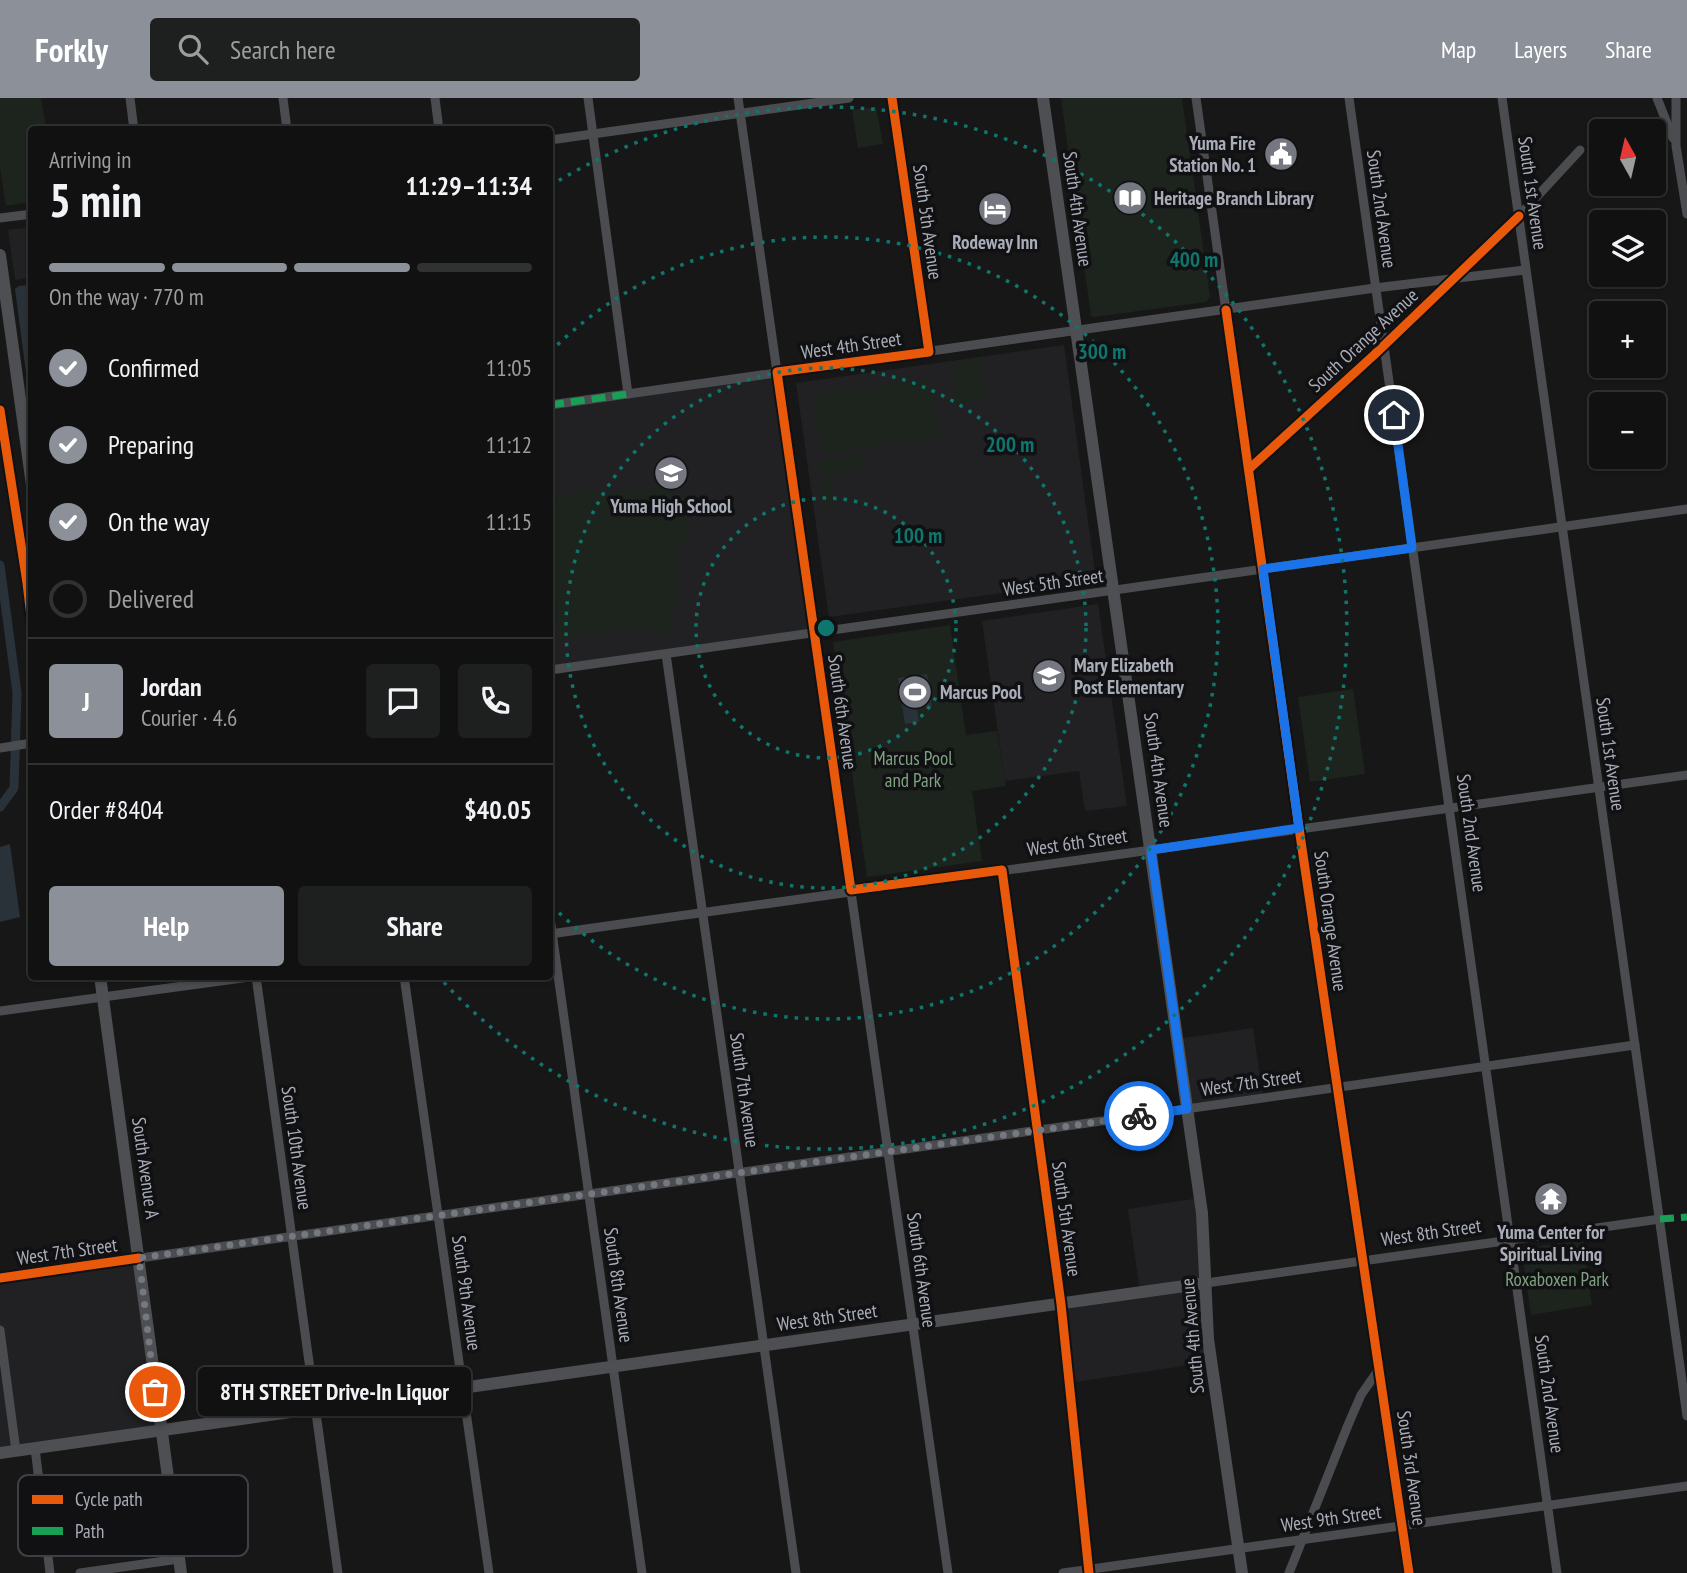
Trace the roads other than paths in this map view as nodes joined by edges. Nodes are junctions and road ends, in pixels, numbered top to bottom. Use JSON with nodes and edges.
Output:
{"nodes":[{"id":1,"x":130,"y":98,"type":"edge"},
{"id":2,"x":282,"y":98,"type":"edge"},
{"id":3,"x":435,"y":98,"type":"edge"},
{"id":4,"x":588,"y":98,"type":"edge"},
{"id":5,"x":738,"y":98,"type":"edge"},
{"id":6,"x":849,"y":98,"type":"edge"},
{"id":7,"x":892,"y":98,"type":"edge"},
{"id":8,"x":1043,"y":98,"type":"edge"},
{"id":9,"x":1196,"y":98,"type":"edge"},
{"id":10,"x":1349,"y":98,"type":"edge"},
{"id":11,"x":1502,"y":98,"type":"edge"},
{"id":12,"x":1657,"y":98,"type":"edge"},
{"id":13,"x":1676,"y":98,"type":"edge"},
{"id":14,"x":741,"y":113,"type":"junction"},
{"id":15,"x":134,"y":126,"type":"edge"},
{"id":16,"x":286,"y":126,"type":"edge"},
{"id":17,"x":438,"y":126,"type":"edge"},
{"id":18,"x":593,"y":134,"type":"junction"},
{"id":19,"x":553,"y":141,"type":"edge"},
{"id":20,"x":1676,"y":146,"type":"junction"},
{"id":21,"x":1580,"y":150,"type":"dead end"},
{"id":22,"x":28,"y":214,"type":"edge"},
{"id":23,"x":1687,"y":214,"type":"edge"},
{"id":24,"x":1519,"y":216,"type":"junction"},
{"id":25,"x":0,"y":218,"type":"edge"},
{"id":26,"x":0,"y":255,"type":"edge"},
{"id":27,"x":1525,"y":270,"type":"junction"},
{"id":28,"x":1453,"y":279,"type":"junction"},
{"id":29,"x":1375,"y":288,"type":"junction"},
{"id":30,"x":1226,"y":310,"type":"junction"},
{"id":31,"x":1077,"y":331,"type":"junction"},
{"id":32,"x":1384,"y":345,"type":"junction"},
{"id":33,"x":929,"y":352,"type":"junction"},
{"id":34,"x":777,"y":372,"type":"junction"},
{"id":35,"x":628,"y":394,"type":"junction"},
{"id":36,"x":553,"y":405,"type":"edge"},
{"id":37,"x":28,"y":458,"type":"edge"},
{"id":38,"x":1250,"y":469,"type":"junction"},
{"id":39,"x":1687,"y":509,"type":"edge"},
{"id":40,"x":1562,"y":528,"type":"junction"},
{"id":41,"x":1412,"y":548,"type":"junction"},
{"id":42,"x":1263,"y":569,"type":"junction"},
{"id":43,"x":1114,"y":591,"type":"junction"},
{"id":44,"x":814,"y":633,"type":"junction"},
{"id":45,"x":666,"y":654,"type":"junction"},
{"id":46,"x":553,"y":670,"type":"edge"},
{"id":47,"x":28,"y":743,"type":"edge"},
{"id":48,"x":2,"y":747,"type":"edge"},
{"id":49,"x":1687,"y":775,"type":"edge"},
{"id":50,"x":1598,"y":787,"type":"junction"},
{"id":51,"x":1451,"y":806,"type":"junction"},
{"id":52,"x":1299,"y":828,"type":"junction"},
{"id":53,"x":1151,"y":850,"type":"junction"},
{"id":54,"x":1002,"y":870,"type":"junction"},
{"id":55,"x":851,"y":890,"type":"junction"},
{"id":56,"x":702,"y":913,"type":"junction"},
{"id":57,"x":553,"y":934,"type":"edge"},
{"id":58,"x":553,"y":948,"type":"edge"},
{"id":59,"x":101,"y":980,"type":"edge"},
{"id":60,"x":233,"y":980,"type":"edge"},
{"id":61,"x":256,"y":980,"type":"edge"},
{"id":62,"x":405,"y":980,"type":"edge"},
{"id":63,"x":103,"y":997,"type":"junction"},
{"id":64,"x":0,"y":1012,"type":"edge"},
{"id":65,"x":1635,"y":1045,"type":"junction"},
{"id":66,"x":1486,"y":1067,"type":"junction"},
{"id":67,"x":1337,"y":1087,"type":"junction"},
{"id":68,"x":1187,"y":1109,"type":"junction"},
{"id":69,"x":1037,"y":1130,"type":"junction"},
{"id":70,"x":888,"y":1152,"type":"junction"},
{"id":71,"x":739,"y":1173,"type":"junction"},
{"id":72,"x":588,"y":1194,"type":"junction"},
{"id":73,"x":438,"y":1216,"type":"junction"},
{"id":74,"x":1660,"y":1219,"type":"junction"},
{"id":75,"x":291,"y":1237,"type":"junction"},
{"id":76,"x":1510,"y":1241,"type":"junction"},
{"id":77,"x":139,"y":1258,"type":"junction"},
{"id":78,"x":1363,"y":1261,"type":"junction"},
{"id":79,"x":0,"y":1278,"type":"edge"},
{"id":80,"x":1206,"y":1283,"type":"junction"},
{"id":81,"x":1061,"y":1304,"type":"junction"},
{"id":82,"x":913,"y":1324,"type":"junction"},
{"id":83,"x":0,"y":1330,"type":"edge"},
{"id":84,"x":764,"y":1345,"type":"junction"},
{"id":85,"x":613,"y":1367,"type":"junction"},
{"id":86,"x":1379,"y":1369,"type":"junction"},
{"id":87,"x":463,"y":1389,"type":"junction"},
{"id":88,"x":316,"y":1409,"type":"junction"},
{"id":89,"x":1687,"y":1416,"type":"edge"},
{"id":90,"x":161,"y":1431,"type":"junction"},
{"id":91,"x":35,"y":1448,"type":"junction"},
{"id":92,"x":16,"y":1451,"type":"junction"},
{"id":93,"x":0,"y":1453,"type":"edge"},
{"id":94,"x":38,"y":1475,"type":"edge"},
{"id":95,"x":167,"y":1475,"type":"edge"},
{"id":96,"x":1687,"y":1486,"type":"edge"},
{"id":97,"x":1548,"y":1505,"type":"junction"},
{"id":98,"x":1403,"y":1526,"type":"junction"},
{"id":99,"x":1303,"y":1540,"type":"junction"},
{"id":100,"x":1239,"y":1548,"type":"junction"},
{"id":101,"x":179,"y":1556,"type":"edge"},
{"id":102,"x":179,"y":1559,"type":"junction"},
{"id":103,"x":1089,"y":1571,"type":"edge"},
{"id":104,"x":80,"y":1573,"type":"edge"},
{"id":105,"x":181,"y":1573,"type":"edge"},
{"id":106,"x":338,"y":1573,"type":"edge"},
{"id":107,"x":489,"y":1573,"type":"edge"},
{"id":108,"x":642,"y":1573,"type":"edge"},
{"id":109,"x":796,"y":1573,"type":"edge"},
{"id":110,"x":948,"y":1573,"type":"edge"},
{"id":111,"x":1063,"y":1573,"type":"edge"},
{"id":112,"x":1242,"y":1573,"type":"edge"},
{"id":113,"x":1289,"y":1573,"type":"edge"},
{"id":114,"x":1409,"y":1573,"type":"edge"},
{"id":115,"x":1557,"y":1573,"type":"edge"}],
"edges":[{"from":1,"to":15,"type":"street"},
{"from":2,"to":16,"type":"street"},
{"from":3,"to":17,"type":"street"},
{"from":4,"to":18,"type":"street"},
{"from":5,"to":14,"type":"street","name":"South 6th Avenue"},
{"from":6,"to":14,"type":"street"},
{"from":7,"to":33,"type":"street","name":"South 5th Avenue"},
{"from":8,"to":31,"type":"main road","name":"South 4th Avenue"},
{"from":9,"to":30,"type":"street"},
{"from":10,"to":29,"type":"street","name":"South 2nd Avenue"},
{"from":11,"to":24,"type":"street","name":"South 1st Avenue"},
{"from":12,"to":20,"type":"street"},
{"from":13,"to":20,"type":"street"},
{"from":14,"to":18,"type":"street"},
{"from":14,"to":34,"type":"street","name":"South 6th Avenue"},
{"from":18,"to":19,"type":"street"},
{"from":18,"to":35,"type":"street"},
{"from":20,"to":23,"type":"street"},
{"from":21,"to":24,"type":"street","name":"South Orange Avenue"},
{"from":22,"to":25,"type":"street"},
{"from":24,"to":27,"type":"street","name":"South 1st Avenue"},
{"from":24,"to":28,"type":"street","name":"South Orange Avenue"},
{"from":26,"to":37,"type":"main road"},
{"from":27,"to":28,"type":"street","name":"West 4th Street"},
{"from":27,"to":40,"type":"street","name":"South 1st Avenue"},
{"from":28,"to":29,"type":"street","name":"West 4th Street"},
{"from":28,"to":32,"type":"street","name":"South Orange Avenue"},
{"from":29,"to":30,"type":"street","name":"West 4th Street"},
{"from":29,"to":32,"type":"street","name":"South 2nd Avenue"},
{"from":30,"to":31,"type":"street","name":"West 4th Street"},
{"from":30,"to":38,"type":"street"},
{"from":31,"to":33,"type":"street","name":"West 4th Street"},
{"from":31,"to":43,"type":"main road","name":"South 4th Avenue"},
{"from":32,"to":38,"type":"street","name":"South Orange Avenue"},
{"from":32,"to":41,"type":"street","name":"South 2nd Avenue"},
{"from":33,"to":34,"type":"street","name":"West 4th Street"},
{"from":34,"to":35,"type":"street","name":"West 4th Street"},
{"from":34,"to":44,"type":"street","name":"South 6th Avenue"},
{"from":35,"to":36,"type":"street","name":"West 4th Street"},
{"from":38,"to":42,"type":"street","name":"South Orange Avenue"},
{"from":39,"to":40,"type":"street","name":"West 5th Street"},
{"from":40,"to":41,"type":"street","name":"West 5th Street"},
{"from":40,"to":50,"type":"street","name":"South 1st Avenue"},
{"from":41,"to":42,"type":"street","name":"West 5th Street"},
{"from":41,"to":51,"type":"street","name":"South 2nd Avenue"},
{"from":42,"to":43,"type":"street","name":"West 5th Street"},
{"from":42,"to":52,"type":"street","name":"South Orange Avenue"},
{"from":43,"to":44,"type":"street","name":"West 5th Street"},
{"from":43,"to":53,"type":"main road","name":"South 4th Avenue"},
{"from":44,"to":45,"type":"street","name":"West 5th Street"},
{"from":44,"to":55,"type":"street","name":"South 6th Avenue"},
{"from":45,"to":46,"type":"street","name":"West 5th Street"},
{"from":45,"to":56,"type":"street","name":"South 7th Avenue"},
{"from":47,"to":48,"type":"street"},
{"from":49,"to":50,"type":"street","name":"West 6th Street"},
{"from":50,"to":51,"type":"street","name":"West 6th Street"},
{"from":50,"to":65,"type":"street","name":"South 1st Avenue"},
{"from":51,"to":52,"type":"street","name":"West 6th Street"},
{"from":51,"to":66,"type":"street","name":"South 2nd Avenue"},
{"from":52,"to":53,"type":"street","name":"West 6th Street"},
{"from":52,"to":67,"type":"street","name":"South Orange Avenue"},
{"from":53,"to":54,"type":"street","name":"West 6th Street"},
{"from":53,"to":68,"type":"main road","name":"South 4th Avenue"},
{"from":54,"to":55,"type":"street","name":"West 6th Street"},
{"from":54,"to":69,"type":"street","name":"South 5th Avenue"},
{"from":55,"to":56,"type":"street","name":"West 6th Street"},
{"from":55,"to":70,"type":"street","name":"South 6th Avenue"},
{"from":56,"to":57,"type":"street","name":"West 6th Street"},
{"from":56,"to":71,"type":"street","name":"South 7th Avenue"},
{"from":58,"to":72,"type":"street","name":"South 8th Avenue"},
{"from":59,"to":63,"type":"main road","name":"South Avenue A"},
{"from":60,"to":63,"type":"street"},
{"from":61,"to":75,"type":"street","name":"South 10th Avenue"},
{"from":62,"to":73,"type":"street","name":"South 9th Avenue"},
{"from":63,"to":64,"type":"street"},
{"from":63,"to":77,"type":"main road","name":"South Avenue A"},
{"from":65,"to":66,"type":"street","name":"West 7th Street"},
{"from":65,"to":74,"type":"street","name":"South 1st Avenue"},
{"from":66,"to":67,"type":"street","name":"West 7th Street"},
{"from":66,"to":76,"type":"street","name":"South 2nd Avenue"},
{"from":67,"to":68,"type":"street","name":"West 7th Street"},
{"from":67,"to":78,"type":"street","name":"South Orange Avenue"},
{"from":68,"to":69,"type":"street","name":"West 7th Street"},
{"from":68,"to":80,"type":"main road","name":"South 4th Avenue"},
{"from":69,"to":70,"type":"street","name":"West 7th Street"},
{"from":69,"to":81,"type":"street","name":"South 5th Avenue"},
{"from":70,"to":71,"type":"street","name":"West 7th Street"},
{"from":70,"to":82,"type":"street","name":"South 6th Avenue"},
{"from":71,"to":72,"type":"street","name":"West 7th Street"},
{"from":71,"to":84,"type":"street","name":"South 7th Avenue"},
{"from":72,"to":73,"type":"street","name":"West 7th Street"},
{"from":72,"to":85,"type":"street","name":"South 8th Avenue"},
{"from":73,"to":75,"type":"street","name":"West 7th Street"},
{"from":73,"to":87,"type":"street","name":"South 9th Avenue"},
{"from":74,"to":76,"type":"street","name":"West 8th Street"},
{"from":74,"to":89,"type":"street","name":"South 1st Avenue"},
{"from":75,"to":77,"type":"street","name":"West 7th Street"},
{"from":75,"to":88,"type":"street","name":"South 10th Avenue"},
{"from":76,"to":78,"type":"street","name":"West 8th Street"},
{"from":76,"to":97,"type":"street","name":"South 2nd Avenue"},
{"from":77,"to":79,"type":"street","name":"West 7th Street"},
{"from":77,"to":90,"type":"main road","name":"South Avenue A"},
{"from":78,"to":80,"type":"street","name":"West 8th Street"},
{"from":78,"to":86,"type":"street","name":"South Orange Avenue"},
{"from":80,"to":81,"type":"main road","name":"West 8th Street"},
{"from":80,"to":100,"type":"main road","name":"South 4th Avenue"},
{"from":81,"to":82,"type":"main road","name":"West 8th Street"},
{"from":81,"to":103,"type":"street","name":"South 5th Avenue"},
{"from":82,"to":84,"type":"main road","name":"West 8th Street"},
{"from":82,"to":110,"type":"street","name":"South 6th Avenue"},
{"from":83,"to":92,"type":"street"},
{"from":84,"to":85,"type":"main road","name":"West 8th Street"},
{"from":84,"to":109,"type":"street","name":"South 7th Avenue"},
{"from":85,"to":87,"type":"main road","name":"West 8th Street"},
{"from":85,"to":108,"type":"street","name":"South 8th Avenue"},
{"from":86,"to":98,"type":"street","name":"South 3rd Avenue"},
{"from":86,"to":99,"type":"street"},
{"from":87,"to":88,"type":"main road","name":"West 8th Street"},
{"from":87,"to":107,"type":"street","name":"South 9th Avenue"},
{"from":88,"to":90,"type":"main road","name":"West 8th Street"},
{"from":88,"to":106,"type":"street","name":"South 10th Avenue"},
{"from":90,"to":91,"type":"main road","name":"West 8th Street"},
{"from":90,"to":95,"type":"main road","name":"South Avenue A"},
{"from":91,"to":92,"type":"main road","name":"West 8th Street"},
{"from":91,"to":94,"type":"street"},
{"from":92,"to":93,"type":"main road","name":"West 8th Street"},
{"from":96,"to":97,"type":"street","name":"West 9th Street"},
{"from":97,"to":98,"type":"street","name":"West 9th Street"},
{"from":97,"to":115,"type":"street","name":"South 2nd Avenue"},
{"from":98,"to":99,"type":"street","name":"West 9th Street"},
{"from":98,"to":114,"type":"street","name":"South 3rd Avenue"},
{"from":99,"to":100,"type":"street","name":"West 9th Street"},
{"from":99,"to":113,"type":"street"},
{"from":100,"to":103,"type":"street","name":"West 9th Street"},
{"from":100,"to":112,"type":"main road","name":"South 4th Avenue"},
{"from":101,"to":102,"type":"main road","name":"South Avenue A"},
{"from":102,"to":104,"type":"street"},
{"from":102,"to":105,"type":"main road","name":"South Avenue A"},
{"from":103,"to":111,"type":"street","name":"West 9th Street"}]}
